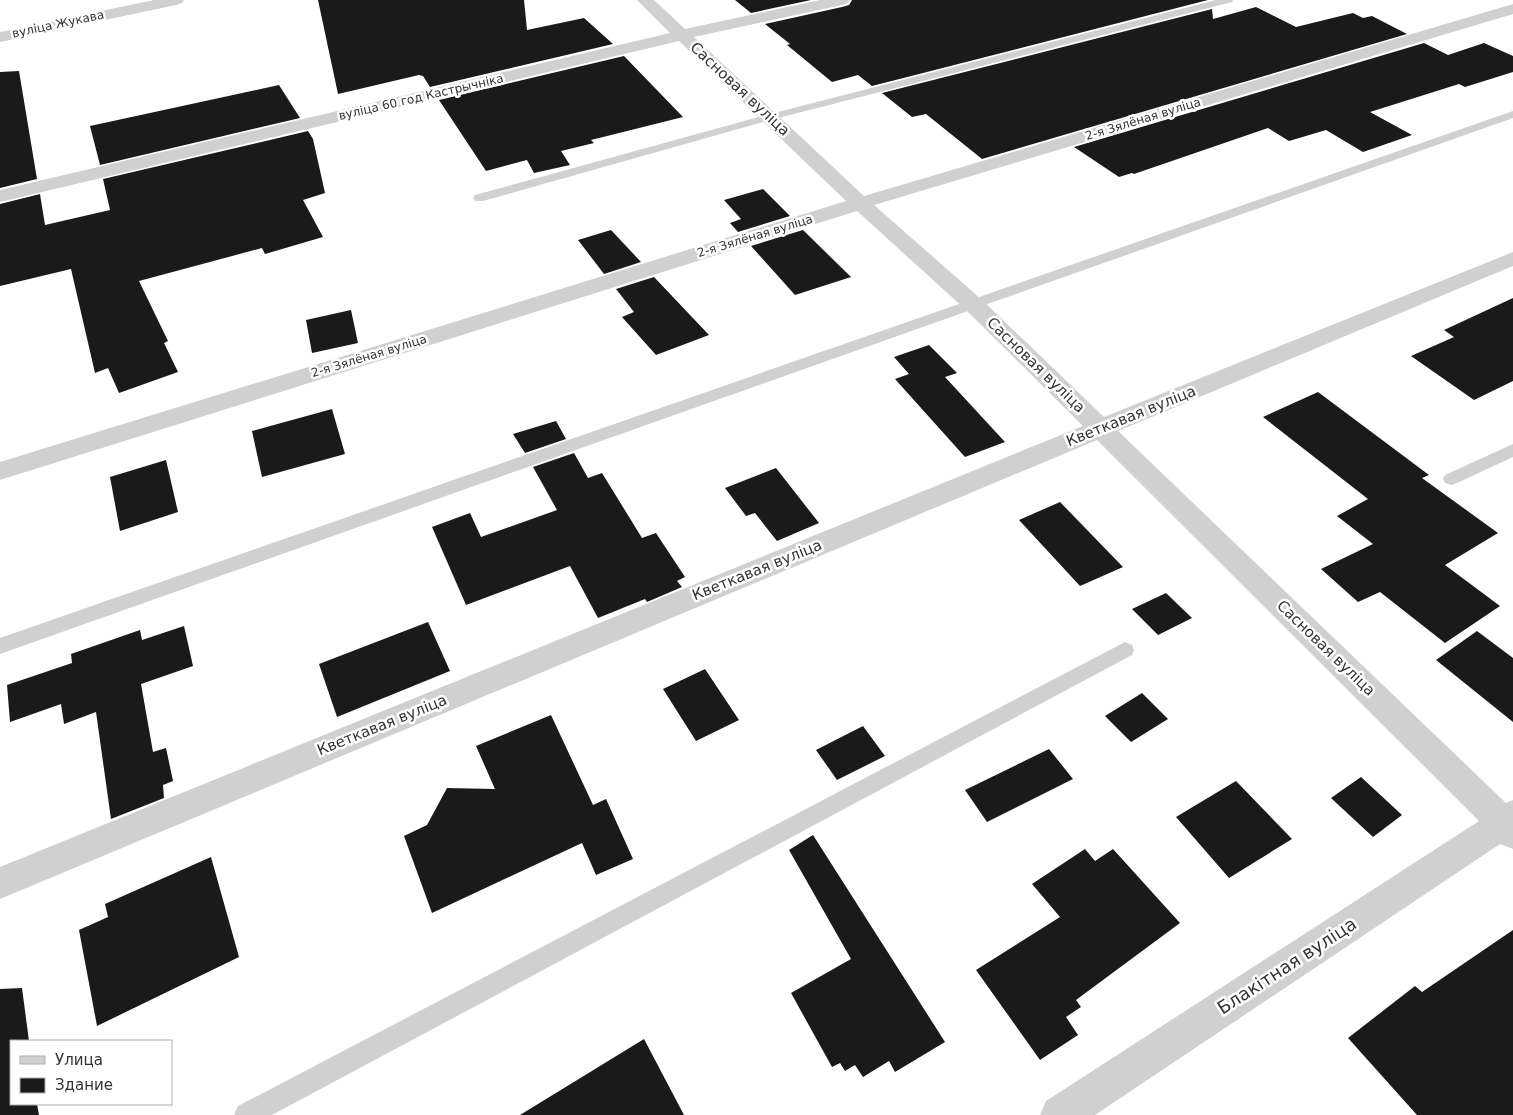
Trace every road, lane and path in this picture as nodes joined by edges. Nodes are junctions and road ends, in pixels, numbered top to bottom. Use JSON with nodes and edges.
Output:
{"nodes":[{"id":1,"x":176,"y":0,"type":"edge"},
{"id":2,"x":645,"y":0,"type":"edge"},
{"id":3,"x":842,"y":0,"type":"edge"},
{"id":4,"x":1228,"y":0,"type":"edge"},
{"id":5,"x":1490,"y":0,"type":"edge"},
{"id":6,"x":1513,"y":9,"type":"edge"},
{"id":7,"x":682,"y":35,"type":"junction"},
{"id":8,"x":0,"y":37,"type":"edge"},
{"id":9,"x":1513,"y":114,"type":"edge"},
{"id":10,"x":770,"y":117,"type":"junction"},
{"id":11,"x":0,"y":196,"type":"edge"},
{"id":12,"x":479,"y":198,"type":"dead end"},
{"id":13,"x":860,"y":203,"type":"junction"},
{"id":14,"x":1513,"y":258,"type":"edge"},
{"id":15,"x":973,"y":304,"type":"junction"},
{"id":16,"x":1102,"y":428,"type":"junction"},
{"id":17,"x":1513,"y":450,"type":"edge"},
{"id":18,"x":0,"y":471,"type":"edge"},
{"id":19,"x":1451,"y":479,"type":"dead end"},
{"id":20,"x":0,"y":646,"type":"edge"},
{"id":21,"x":1125,"y":650,"type":"dead end"},
{"id":22,"x":1510,"y":824,"type":"edge"},
{"id":23,"x":0,"y":883,"type":"edge"},
{"id":24,"x":247,"y":1115,"type":"edge"},
{"id":25,"x":1060,"y":1115,"type":"edge"}],
"edges":[{"from":1,"to":8,"type":"street","name":"вуліца Жукава"},
{"from":2,"to":7,"type":"street","name":"Сасновая вуліца"},
{"from":3,"to":7,"type":"street","name":"вуліца 60 год Кастрычніка"},
{"from":4,"to":10,"type":"lane"},
{"from":5,"to":6,"type":"street"},
{"from":6,"to":13,"type":"street","name":"2-я Зялёная вуліца"},
{"from":7,"to":10,"type":"street","name":"Сасновая вуліца"},
{"from":7,"to":11,"type":"street","name":"вуліца 60 год Кастрычніка"},
{"from":9,"to":15,"type":"lane"},
{"from":10,"to":12,"type":"lane"},
{"from":10,"to":13,"type":"street","name":"Сасновая вуліца"},
{"from":13,"to":15,"type":"street","name":"Сасновая вуліца"},
{"from":13,"to":18,"type":"street","name":"2-я Зялёная вуліца"},
{"from":14,"to":16,"type":"street","name":"Кветкавая вуліца"},
{"from":15,"to":16,"type":"street","name":"Сасновая вуліца"},
{"from":15,"to":20,"type":"lane"},
{"from":16,"to":22,"type":"street","name":"Сасновая вуліца"},
{"from":16,"to":23,"type":"street","name":"Кветкавая вуліца"},
{"from":17,"to":19,"type":"lane"},
{"from":21,"to":24,"type":"lane"},
{"from":22,"to":25,"type":"street","name":"Блакітная вуліца"}]}
